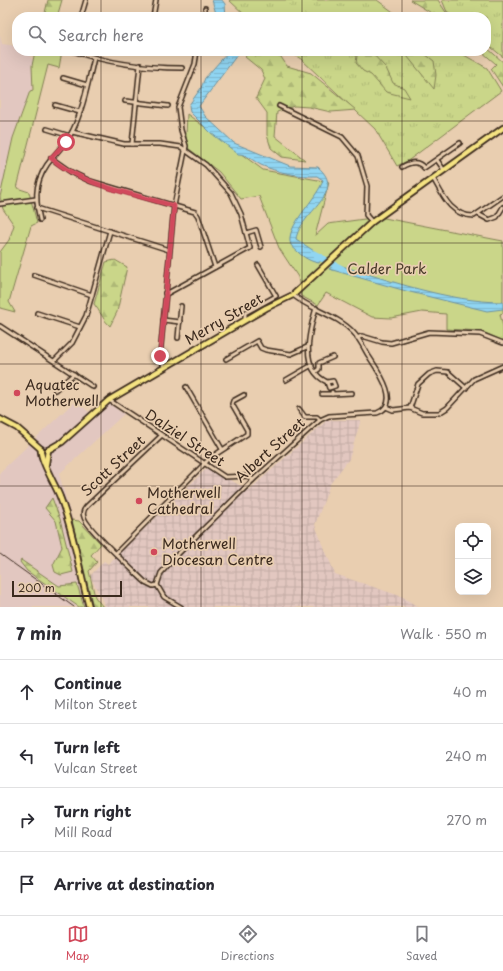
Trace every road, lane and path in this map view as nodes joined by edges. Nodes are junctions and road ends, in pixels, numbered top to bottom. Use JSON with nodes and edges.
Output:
{"nodes":[{"id":1,"x":86,"y":0,"type":"edge"},
{"id":2,"x":156,"y":0,"type":"edge"},
{"id":3,"x":205,"y":8,"type":"dead end"},
{"id":4,"x":83,"y":12,"type":"edge"},
{"id":5,"x":153,"y":12,"type":"edge"},
{"id":6,"x":205,"y":12,"type":"edge"},
{"id":7,"x":88,"y":56,"type":"edge"},
{"id":8,"x":196,"y":56,"type":"edge"},
{"id":9,"x":94,"y":58,"type":"junction"},
{"id":10,"x":140,"y":65,"type":"junction"},
{"id":11,"x":182,"y":68,"type":"dead end"},
{"id":12,"x":64,"y":78,"type":"dead end"},
{"id":13,"x":87,"y":84,"type":"junction"},
{"id":14,"x":125,"y":101,"type":"dead end"},
{"id":15,"x":136,"y":103,"type":"junction"},
{"id":16,"x":55,"y":105,"type":"dead end"},
{"id":17,"x":168,"y":106,"type":"dead end"},
{"id":18,"x":279,"y":106,"type":"dead end"},
{"id":19,"x":80,"y":112,"type":"junction"},
{"id":20,"x":503,"y":128,"type":"edge"},
{"id":21,"x":47,"y":129,"type":"dead end"},
{"id":22,"x":72,"y":132,"type":"junction"},
{"id":23,"x":70,"y":136,"type":"junction"},
{"id":24,"x":460,"y":143,"type":"dead end"},
{"id":25,"x":132,"y":144,"type":"junction"},
{"id":26,"x":185,"y":148,"type":"junction"},
{"id":27,"x":51,"y":158,"type":"junction"},
{"id":28,"x":437,"y":160,"type":"junction"},
{"id":29,"x":402,"y":167,"type":"dead end"},
{"id":30,"x":444,"y":170,"type":"junction"},
{"id":31,"x":433,"y":178,"type":"junction"},
{"id":32,"x":503,"y":196,"type":"edge"},
{"id":33,"x":36,"y":199,"type":"junction"},
{"id":34,"x":0,"y":204,"type":"edge"},
{"id":35,"x":174,"y":206,"type":"junction"},
{"id":36,"x":503,"y":207,"type":"edge"},
{"id":37,"x":38,"y":208,"type":"junction"},
{"id":38,"x":478,"y":214,"type":"junction"},
{"id":39,"x":40,"y":220,"type":"dead end"},
{"id":40,"x":372,"y":222,"type":"junction"},
{"id":41,"x":110,"y":231,"type":"junction"},
{"id":42,"x":246,"y":233,"type":"junction"},
{"id":43,"x":261,"y":247,"type":"dead end"},
{"id":44,"x":169,"y":250,"type":"junction"},
{"id":45,"x":258,"y":265,"type":"dead end"},
{"id":46,"x":215,"y":267,"type":"junction"},
{"id":47,"x":34,"y":275,"type":"dead end"},
{"id":48,"x":165,"y":293,"type":"junction"},
{"id":49,"x":92,"y":295,"type":"junction"},
{"id":50,"x":294,"y":295,"type":"junction"},
{"id":51,"x":181,"y":306,"type":"dead end"},
{"id":52,"x":316,"y":308,"type":"junction"},
{"id":53,"x":37,"y":314,"type":"dead end"},
{"id":54,"x":163,"y":320,"type":"junction"},
{"id":55,"x":245,"y":320,"type":"junction"},
{"id":56,"x":180,"y":322,"type":"junction"},
{"id":57,"x":0,"y":326,"type":"edge"},
{"id":58,"x":80,"y":327,"type":"junction"},
{"id":59,"x":178,"y":338,"type":"dead end"},
{"id":60,"x":357,"y":338,"type":"junction"},
{"id":61,"x":503,"y":343,"type":"edge"},
{"id":62,"x":307,"y":347,"type":"junction"},
{"id":63,"x":333,"y":357,"type":"dead end"},
{"id":64,"x":226,"y":359,"type":"dead end"},
{"id":65,"x":54,"y":361,"type":"junction"},
{"id":66,"x":312,"y":365,"type":"junction"},
{"id":67,"x":503,"y":366,"type":"edge"},
{"id":68,"x":164,"y":367,"type":"junction"},
{"id":69,"x":315,"y":372,"type":"junction"},
{"id":70,"x":74,"y":374,"type":"junction"},
{"id":71,"x":286,"y":380,"type":"dead end"},
{"id":72,"x":327,"y":382,"type":"junction"},
{"id":73,"x":93,"y":387,"type":"dead end"},
{"id":74,"x":186,"y":387,"type":"dead end"},
{"id":75,"x":331,"y":388,"type":"junction"},
{"id":76,"x":466,"y":388,"type":"junction"},
{"id":77,"x":55,"y":390,"type":"dead end"},
{"id":78,"x":352,"y":393,"type":"dead end"},
{"id":79,"x":322,"y":394,"type":"dead end"},
{"id":80,"x":332,"y":394,"type":"junction"},
{"id":81,"x":244,"y":395,"type":"dead end"},
{"id":82,"x":109,"y":400,"type":"junction"},
{"id":83,"x":386,"y":407,"type":"junction"},
{"id":84,"x":410,"y":408,"type":"junction"},
{"id":85,"x":299,"y":409,"type":"dead end"},
{"id":86,"x":0,"y":419,"type":"edge"},
{"id":87,"x":320,"y":420,"type":"junction"},
{"id":88,"x":162,"y":435,"type":"junction"},
{"id":89,"x":222,"y":449,"type":"junction"},
{"id":90,"x":46,"y":453,"type":"junction"},
{"id":91,"x":204,"y":464,"type":"junction"},
{"id":92,"x":253,"y":480,"type":"junction"},
{"id":93,"x":116,"y":553,"type":"junction"},
{"id":94,"x":157,"y":585,"type":"junction"},
{"id":95,"x":89,"y":607,"type":"edge"},
{"id":96,"x":181,"y":607,"type":"edge"}],
"edges":[{"from":1,"to":4,"type":"street"},
{"from":2,"to":5,"type":"street"},
{"from":3,"to":6,"type":"street"},
{"from":7,"to":9,"type":"street"},
{"from":8,"to":26,"type":"street"},
{"from":9,"to":10,"type":"street"},
{"from":9,"to":13,"type":"street"},
{"from":10,"to":11,"type":"street"},
{"from":10,"to":15,"type":"street"},
{"from":12,"to":13,"type":"street"},
{"from":13,"to":19,"type":"street"},
{"from":14,"to":15,"type":"street"},
{"from":15,"to":17,"type":"street"},
{"from":15,"to":25,"type":"street"},
{"from":16,"to":19,"type":"street"},
{"from":18,"to":40,"type":"street"},
{"from":19,"to":22,"type":"street"},
{"from":20,"to":30,"type":"main road"},
{"from":21,"to":23,"type":"street"},
{"from":22,"to":23,"type":"street"},
{"from":22,"to":25,"type":"street"},
{"from":23,"to":27,"type":"street"},
{"from":24,"to":28,"type":"street"},
{"from":25,"to":26,"type":"street"},
{"from":26,"to":35,"type":"street"},
{"from":26,"to":42,"type":"street"},
{"from":27,"to":33,"type":"street"},
{"from":27,"to":35,"type":"street"},
{"from":28,"to":29,"type":"street"},
{"from":28,"to":30,"type":"street"},
{"from":30,"to":31,"type":"main road"},
{"from":31,"to":38,"type":"street"},
{"from":31,"to":40,"type":"main road"},
{"from":32,"to":38,"type":"street"},
{"from":33,"to":34,"type":"street"},
{"from":33,"to":37,"type":"street"},
{"from":35,"to":44,"type":"street"},
{"from":35,"to":46,"type":"street"},
{"from":36,"to":38,"type":"street"},
{"from":37,"to":39,"type":"street"},
{"from":37,"to":41,"type":"street"},
{"from":40,"to":50,"type":"main road","name":"Merry Street"},
{"from":41,"to":44,"type":"street"},
{"from":41,"to":49,"type":"street"},
{"from":42,"to":43,"type":"street"},
{"from":42,"to":46,"type":"street"},
{"from":44,"to":48,"type":"street"},
{"from":45,"to":55,"type":"street"},
{"from":46,"to":48,"type":"street"},
{"from":47,"to":49,"type":"street"},
{"from":48,"to":54,"type":"street"},
{"from":49,"to":58,"type":"street"},
{"from":50,"to":52,"type":"street"},
{"from":50,"to":55,"type":"main road","name":"Merry Street"},
{"from":51,"to":56,"type":"street"},
{"from":52,"to":60,"type":"street"},
{"from":52,"to":62,"type":"street"},
{"from":53,"to":58,"type":"street"},
{"from":54,"to":56,"type":"street"},
{"from":54,"to":68,"type":"street"},
{"from":55,"to":68,"type":"main road","name":"Merry Street"},
{"from":56,"to":59,"type":"street"},
{"from":57,"to":65,"type":"street"},
{"from":58,"to":65,"type":"street"},
{"from":60,"to":61,"type":"street"},
{"from":60,"to":83,"type":"street"},
{"from":62,"to":64,"type":"street"},
{"from":62,"to":66,"type":"street"},
{"from":63,"to":69,"type":"street"},
{"from":65,"to":70,"type":"street"},
{"from":66,"to":69,"type":"street"},
{"from":66,"to":71,"type":"street"},
{"from":67,"to":76,"type":"street"},
{"from":68,"to":82,"type":"main road","name":"Merry Street"},
{"from":69,"to":72,"type":"street"},
{"from":70,"to":73,"type":"street"},
{"from":70,"to":77,"type":"street"},
{"from":72,"to":75,"type":"street"},
{"from":72,"to":75,"type":"street"},
{"from":74,"to":89,"type":"street"},
{"from":75,"to":80,"type":"street"},
{"from":76,"to":84,"type":"street"},
{"from":76,"to":84,"type":"street"},
{"from":78,"to":80,"type":"street"},
{"from":79,"to":80,"type":"street"},
{"from":81,"to":89,"type":"street"},
{"from":82,"to":88,"type":"street","name":"Dalziel Street"},
{"from":82,"to":90,"type":"main road","name":"Merry Street"},
{"from":83,"to":84,"type":"street"},
{"from":83,"to":87,"type":"street"},
{"from":85,"to":87,"type":"street"},
{"from":86,"to":90,"type":"main road"},
{"from":87,"to":92,"type":"street","name":"Albert Street"},
{"from":88,"to":91,"type":"street","name":"Dalziel Street"},
{"from":88,"to":93,"type":"street","name":"Scott Street"},
{"from":89,"to":91,"type":"street"},
{"from":90,"to":95,"type":"main road"},
{"from":91,"to":92,"type":"street","name":"Dalziel Street"},
{"from":91,"to":93,"type":"street"},
{"from":92,"to":94,"type":"street","name":"Albert Street"},
{"from":93,"to":94,"type":"street"},
{"from":94,"to":96,"type":"street"}]}
